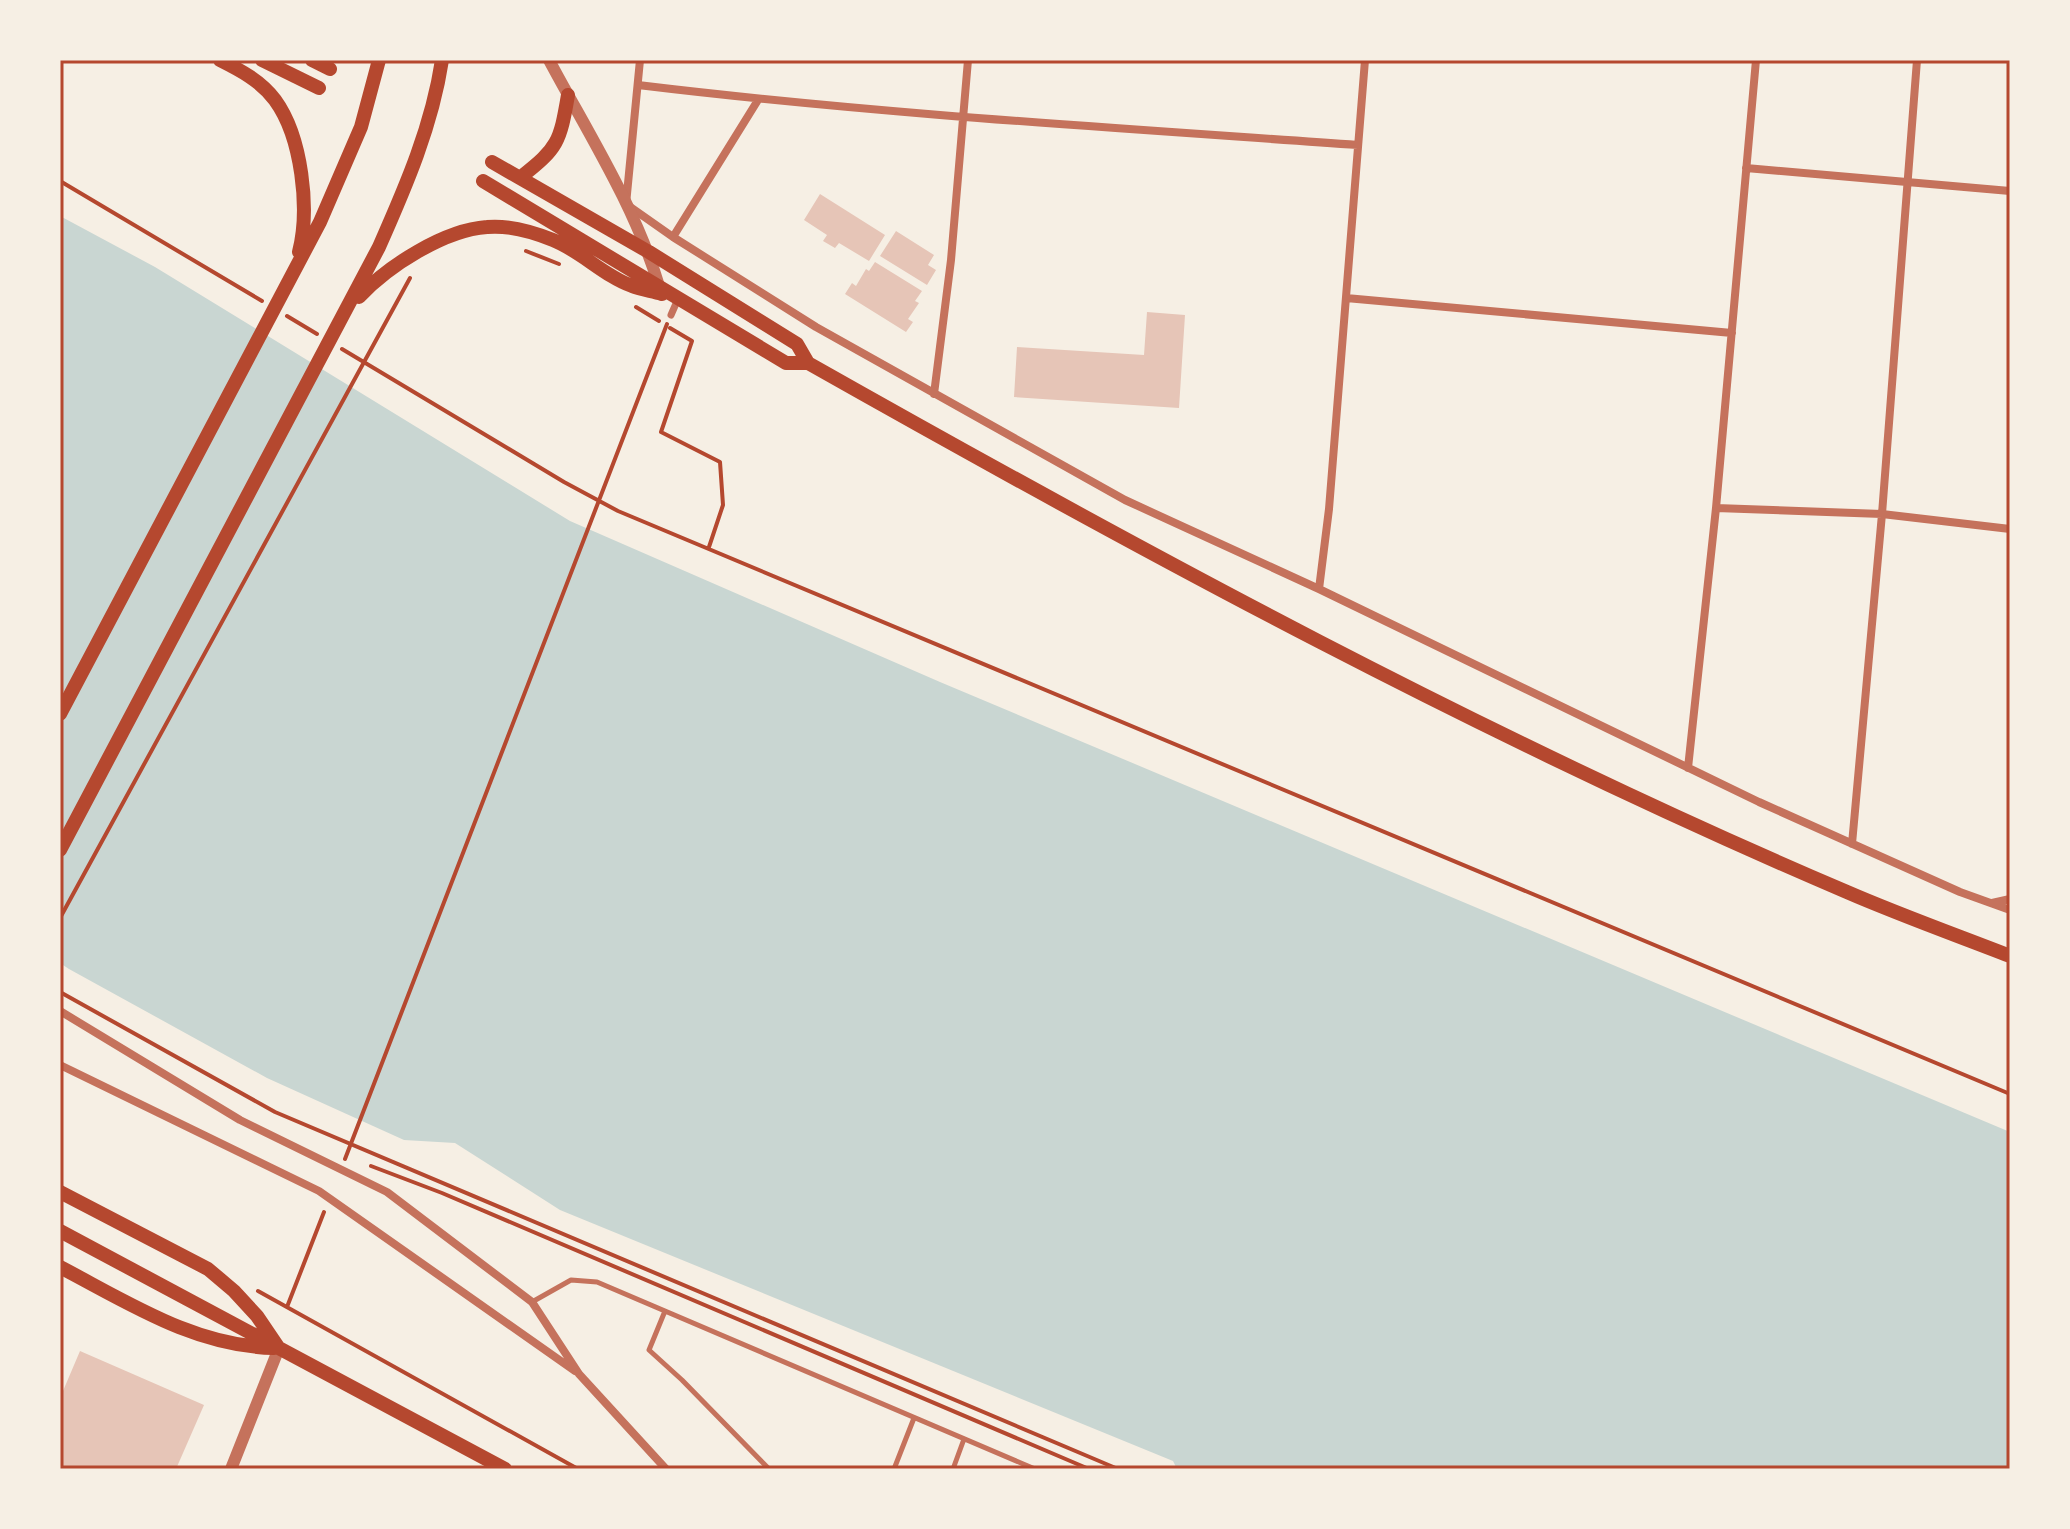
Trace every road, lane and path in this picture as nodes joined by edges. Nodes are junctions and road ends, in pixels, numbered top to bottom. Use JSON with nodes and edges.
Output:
{"nodes":[{"id":1,"x":220,"y":60,"type":"edge"},
{"id":2,"x":262,"y":60,"type":"edge"},
{"id":3,"x":312,"y":60,"type":"edge"},
{"id":4,"x":379,"y":60,"type":"edge"},
{"id":5,"x":442,"y":60,"type":"edge"},
{"id":6,"x":549,"y":60,"type":"edge"},
{"id":7,"x":640,"y":60,"type":"edge"},
{"id":8,"x":968,"y":60,"type":"edge"},
{"id":9,"x":1365,"y":60,"type":"edge"},
{"id":10,"x":1756,"y":60,"type":"edge"},
{"id":11,"x":1917,"y":60,"type":"edge"},
{"id":12,"x":330,"y":69,"type":"dead end"},
{"id":13,"x":638,"y":85,"type":"junction"},
{"id":14,"x":319,"y":88,"type":"dead end"},
{"id":15,"x":568,"y":95,"type":"junction"},
{"id":16,"x":758,"y":100,"type":"junction"},
{"id":17,"x":963,"y":118,"type":"junction"},
{"id":18,"x":1358,"y":145,"type":"junction"},
{"id":19,"x":492,"y":162,"type":"dead end"},
{"id":20,"x":1746,"y":168,"type":"junction"},
{"id":21,"x":521,"y":177,"type":"junction"},
{"id":22,"x":60,"y":181,"type":"edge"},
{"id":23,"x":483,"y":181,"type":"dead end"},
{"id":24,"x":1908,"y":181,"type":"junction"},
{"id":25,"x":2010,"y":191,"type":"edge"},
{"id":26,"x":626,"y":204,"type":"junction"},
{"id":27,"x":673,"y":237,"type":"junction"},
{"id":28,"x":515,"y":246,"type":"dead end"},
{"id":29,"x":649,"y":252,"type":"junction"},
{"id":30,"x":567,"y":267,"type":"dead end"},
{"id":31,"x":292,"y":276,"type":"junction"},
{"id":32,"x":411,"y":276,"type":"dead end"},
{"id":33,"x":659,"y":286,"type":"junction"},
{"id":34,"x":678,"y":298,"type":"junction"},
{"id":35,"x":1346,"y":298,"type":"junction"},
{"id":36,"x":630,"y":303,"type":"dead end"},
{"id":37,"x":348,"y":308,"type":"junction"},
{"id":38,"x":671,"y":315,"type":"joint"},
{"id":39,"x":1732,"y":333,"type":"junction"},
{"id":40,"x":328,"y":341,"type":"dead end"},
{"id":41,"x":341,"y":349,"type":"dead end"},
{"id":42,"x":808,"y":363,"type":"junction"},
{"id":43,"x":934,"y":394,"type":"junction"},
{"id":44,"x":1716,"y":508,"type":"junction"},
{"id":45,"x":1882,"y":514,"type":"junction"},
{"id":46,"x":2010,"y":529,"type":"edge"},
{"id":47,"x":708,"y":548,"type":"junction"},
{"id":48,"x":1319,"y":589,"type":"junction"},
{"id":49,"x":60,"y":714,"type":"edge"},
{"id":50,"x":1688,"y":768,"type":"junction"},
{"id":51,"x":1852,"y":844,"type":"junction"},
{"id":52,"x":60,"y":850,"type":"edge"},
{"id":53,"x":2010,"y":899,"type":"edge"},
{"id":54,"x":1990,"y":903,"type":"junction"},
{"id":55,"x":2010,"y":910,"type":"edge"},
{"id":56,"x":60,"y":918,"type":"edge"},
{"id":57,"x":2010,"y":956,"type":"edge"},
{"id":58,"x":60,"y":995,"type":"edge"},
{"id":59,"x":60,"y":1011,"type":"edge"},
{"id":60,"x":60,"y":1065,"type":"edge"},
{"id":61,"x":179,"y":1066,"type":"dead end"},
{"id":62,"x":2010,"y":1094,"type":"edge"},
{"id":63,"x":335,"y":1150,"type":"dead end"},
{"id":64,"x":359,"y":1161,"type":"dead end"},
{"id":65,"x":60,"y":1192,"type":"edge"},
{"id":66,"x":328,"y":1203,"type":"dead end"},
{"id":67,"x":60,"y":1231,"type":"edge"},
{"id":68,"x":60,"y":1267,"type":"edge"},
{"id":69,"x":532,"y":1302,"type":"junction"},
{"id":70,"x":665,"y":1311,"type":"junction"},
{"id":71,"x":279,"y":1348,"type":"junction"},
{"id":72,"x":579,"y":1374,"type":"junction"},
{"id":73,"x":914,"y":1418,"type":"junction"},
{"id":74,"x":964,"y":1439,"type":"junction"},
{"id":75,"x":1016,"y":1466,"type":"edge"},
{"id":76,"x":231,"y":1469,"type":"edge"},
{"id":77,"x":505,"y":1469,"type":"edge"},
{"id":78,"x":578,"y":1469,"type":"edge"},
{"id":79,"x":666,"y":1469,"type":"edge"},
{"id":80,"x":769,"y":1469,"type":"edge"},
{"id":81,"x":894,"y":1469,"type":"edge"},
{"id":82,"x":953,"y":1469,"type":"edge"},
{"id":83,"x":1035,"y":1469,"type":"edge"},
{"id":84,"x":1089,"y":1469,"type":"edge"},
{"id":85,"x":1118,"y":1469,"type":"edge"}],
"edges":[{"from":1,"to":31,"type":"main road"},
{"from":2,"to":14,"type":"main road"},
{"from":3,"to":12,"type":"main road"},
{"from":4,"to":31,"type":"main road"},
{"from":5,"to":37,"type":"main road"},
{"from":6,"to":15,"type":"street"},
{"from":7,"to":13,"type":"street"},
{"from":8,"to":17,"type":"street"},
{"from":9,"to":18,"type":"street"},
{"from":10,"to":20,"type":"street"},
{"from":11,"to":24,"type":"street"},
{"from":13,"to":16,"type":"street"},
{"from":13,"to":26,"type":"street"},
{"from":15,"to":21,"type":"main road"},
{"from":15,"to":26,"type":"street"},
{"from":16,"to":17,"type":"street"},
{"from":16,"to":27,"type":"street"},
{"from":17,"to":18,"type":"street"},
{"from":17,"to":43,"type":"street"},
{"from":18,"to":35,"type":"street"},
{"from":19,"to":21,"type":"main road"},
{"from":20,"to":24,"type":"street"},
{"from":20,"to":39,"type":"street"},
{"from":21,"to":29,"type":"main road"},
{"from":22,"to":40,"type":"path"},
{"from":23,"to":33,"type":"main road"},
{"from":24,"to":25,"type":"street"},
{"from":24,"to":45,"type":"street"},
{"from":26,"to":27,"type":"street"},
{"from":26,"to":29,"type":"street"},
{"from":27,"to":43,"type":"street"},
{"from":28,"to":30,"type":"path"},
{"from":29,"to":33,"type":"street"},
{"from":29,"to":42,"type":"main road"},
{"from":31,"to":49,"type":"main road"},
{"from":32,"to":56,"type":"path"},
{"from":33,"to":34,"type":"main road"},
{"from":34,"to":37,"type":"main road"},
{"from":34,"to":38,"type":"street"},
{"from":34,"to":42,"type":"main road"},
{"from":35,"to":39,"type":"street"},
{"from":35,"to":48,"type":"street"},
{"from":36,"to":47,"type":"path"},
{"from":37,"to":52,"type":"main road"},
{"from":38,"to":63,"type":"path"},
{"from":39,"to":44,"type":"street"},
{"from":41,"to":47,"type":"path"},
{"from":42,"to":57,"type":"main road"},
{"from":43,"to":48,"type":"street"},
{"from":44,"to":45,"type":"street"},
{"from":44,"to":50,"type":"street"},
{"from":45,"to":46,"type":"street"},
{"from":45,"to":51,"type":"street"},
{"from":47,"to":62,"type":"path"},
{"from":48,"to":50,"type":"street"},
{"from":50,"to":51,"type":"street"},
{"from":51,"to":54,"type":"street"},
{"from":53,"to":54,"type":"street"},
{"from":54,"to":55,"type":"street"},
{"from":58,"to":61,"type":"path"},
{"from":58,"to":85,"type":"path"},
{"from":59,"to":69,"type":"street"},
{"from":60,"to":72,"type":"street"},
{"from":64,"to":84,"type":"path"},
{"from":65,"to":71,"type":"main road"},
{"from":66,"to":78,"type":"path"},
{"from":67,"to":71,"type":"main road"},
{"from":68,"to":71,"type":"main road"},
{"from":69,"to":70,"type":"lane"},
{"from":69,"to":72,"type":"street"},
{"from":70,"to":73,"type":"lane"},
{"from":70,"to":80,"type":"lane"},
{"from":71,"to":76,"type":"street"},
{"from":71,"to":77,"type":"main road"},
{"from":72,"to":79,"type":"street"},
{"from":73,"to":74,"type":"lane"},
{"from":73,"to":81,"type":"lane"},
{"from":74,"to":75,"type":"lane"},
{"from":74,"to":82,"type":"lane"},
{"from":75,"to":83,"type":"lane"}]}
